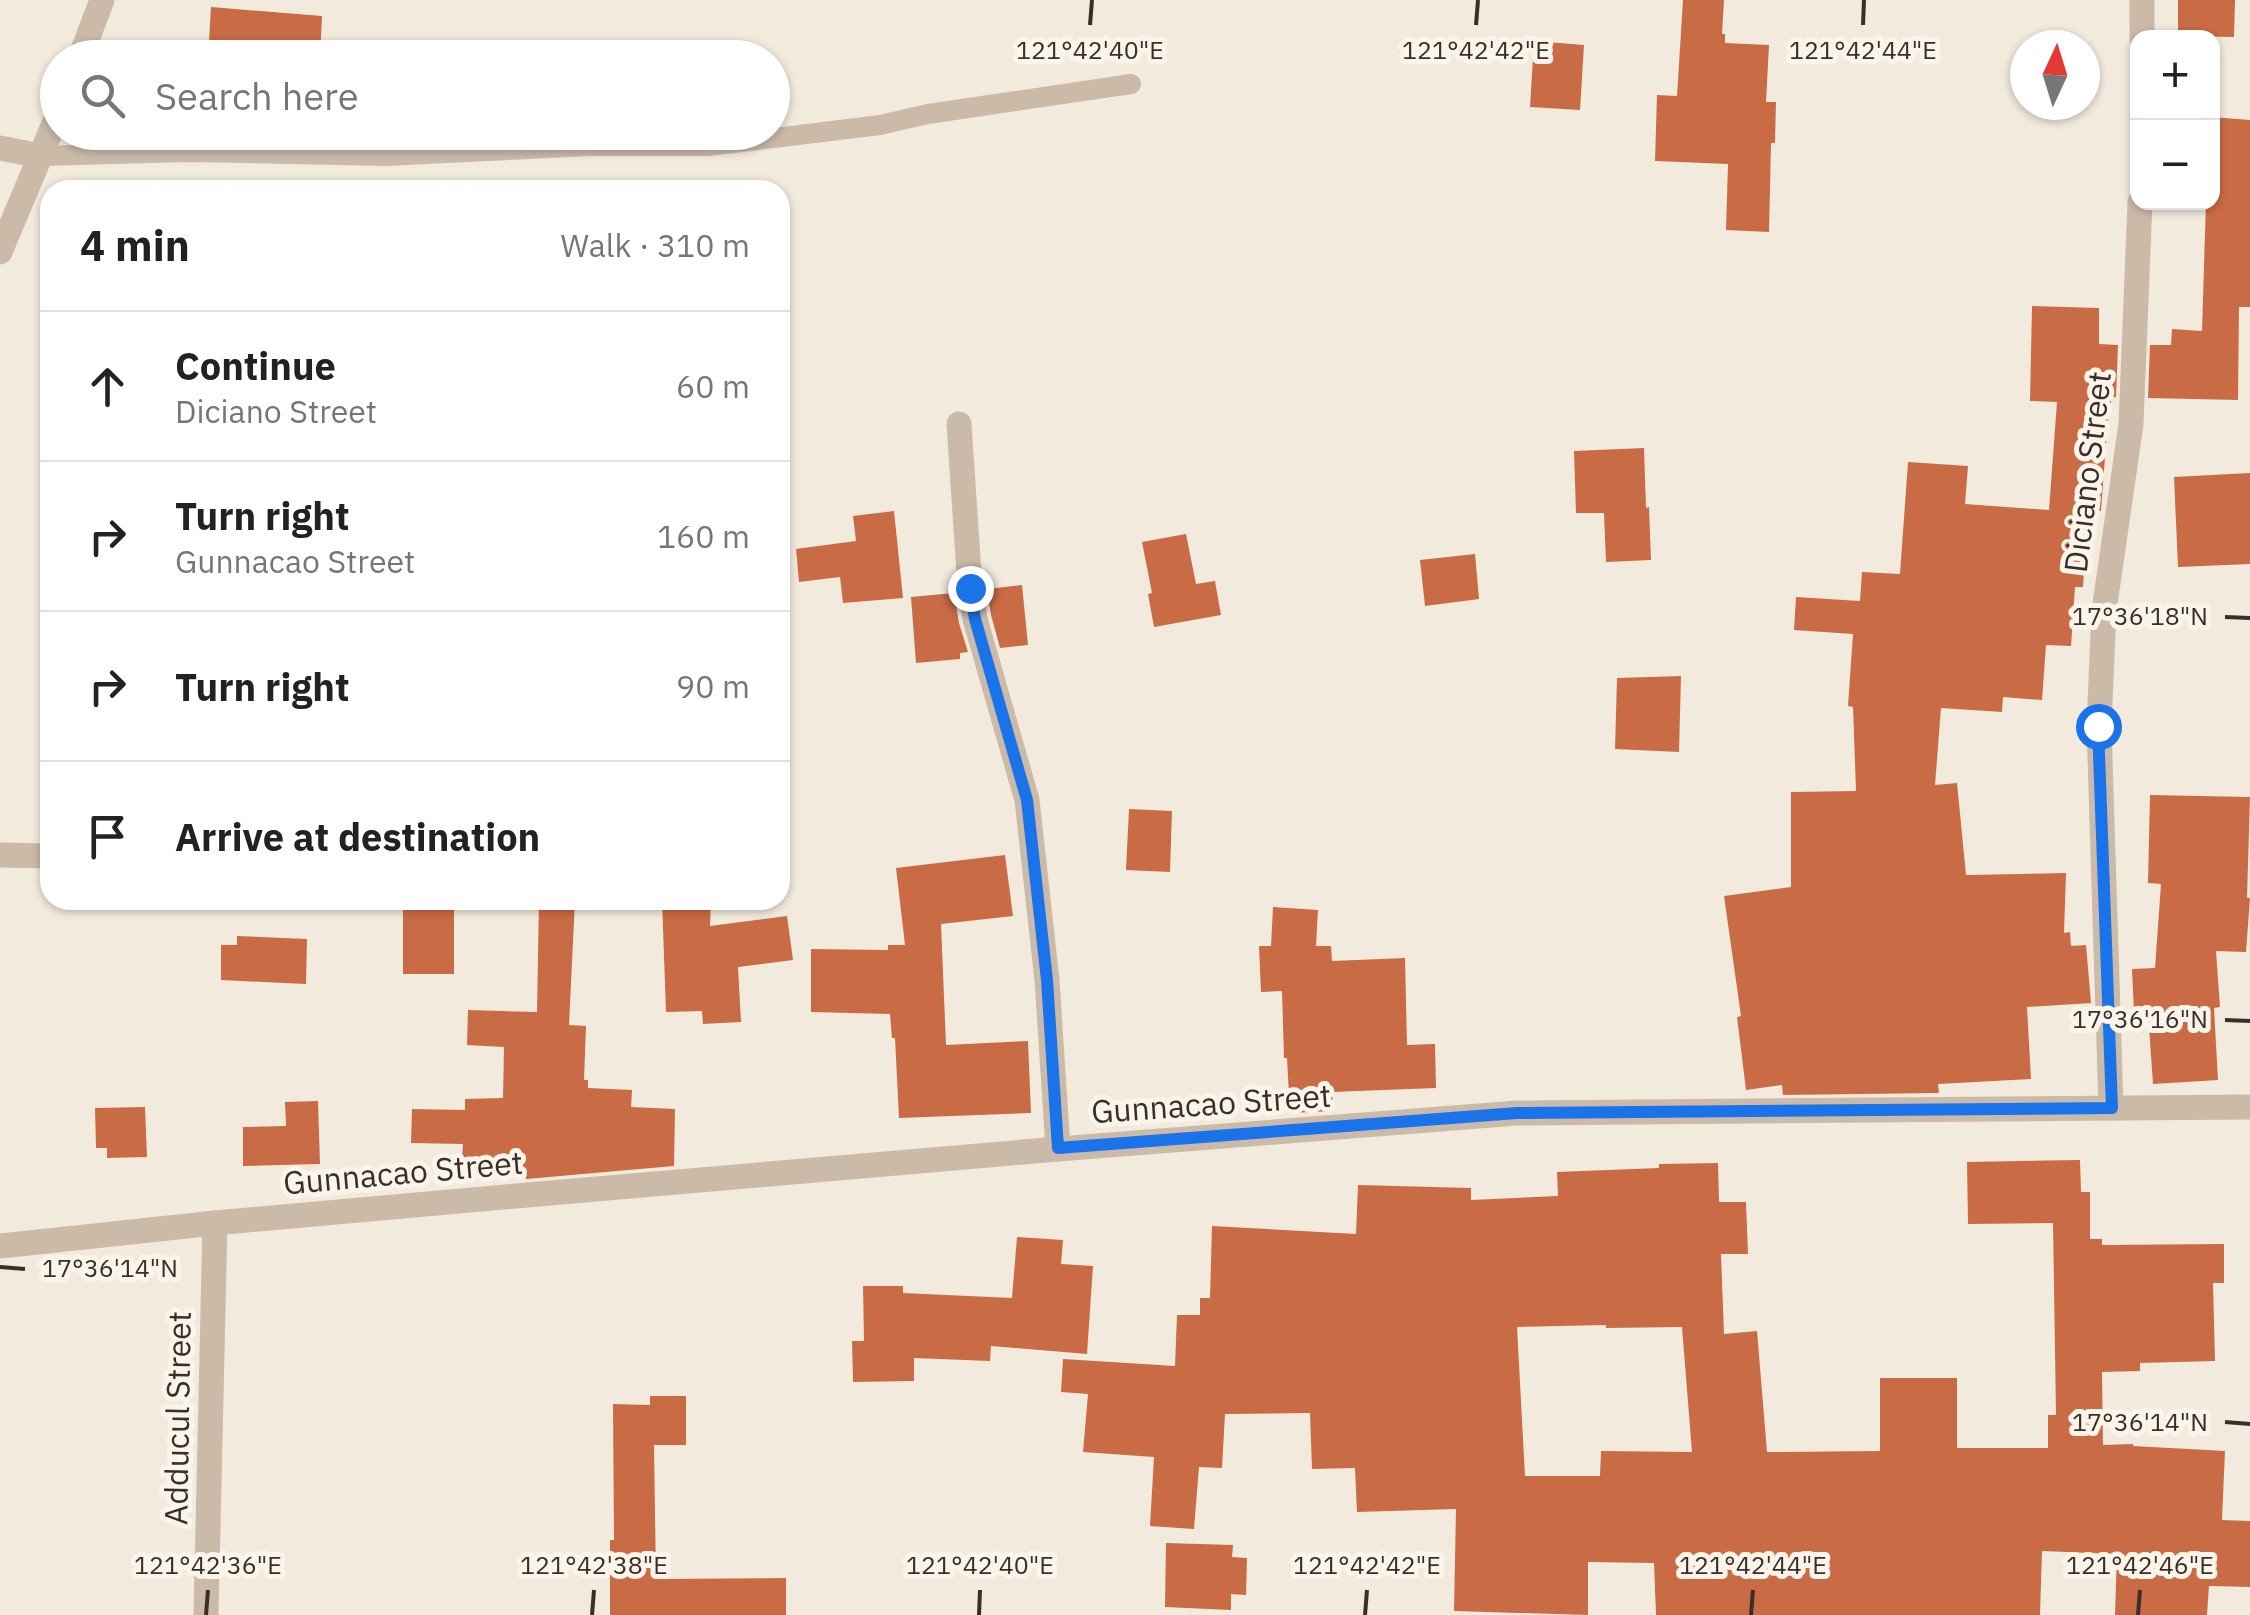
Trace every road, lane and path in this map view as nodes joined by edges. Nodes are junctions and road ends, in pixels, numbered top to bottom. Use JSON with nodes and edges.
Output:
{"nodes":[{"id":1,"x":102,"y":0,"type":"edge"},
{"id":2,"x":2142,"y":0,"type":"edge"},
{"id":3,"x":2142,"y":30,"type":"edge"},
{"id":4,"x":87,"y":40,"type":"edge"},
{"id":5,"x":1132,"y":84,"type":"dead end"},
{"id":6,"x":790,"y":136,"type":"edge"},
{"id":7,"x":0,"y":148,"type":"edge"},
{"id":8,"x":43,"y":150,"type":"edge"},
{"id":9,"x":509,"y":150,"type":"edge"},
{"id":10,"x":41,"y":156,"type":"junction"},
{"id":11,"x":2140,"y":210,"type":"edge"},
{"id":12,"x":0,"y":252,"type":"edge"},
{"id":13,"x":959,"y":424,"type":"dead end"},
{"id":14,"x":0,"y":855,"type":"edge"},
{"id":15,"x":40,"y":856,"type":"edge"},
{"id":16,"x":2250,"y":1107,"type":"edge"},
{"id":17,"x":2112,"y":1108,"type":"junction"},
{"id":18,"x":1058,"y":1148,"type":"junction"},
{"id":19,"x":215,"y":1223,"type":"junction"},
{"id":20,"x":0,"y":1246,"type":"edge"},
{"id":21,"x":206,"y":1615,"type":"edge"}],
"edges":[{"from":1,"to":4,"type":"street"},
{"from":2,"to":3,"type":"street"},
{"from":5,"to":6,"type":"lane"},
{"from":7,"to":10,"type":"street"},
{"from":8,"to":10,"type":"street"},
{"from":9,"to":10,"type":"lane"},
{"from":10,"to":12,"type":"street"},
{"from":11,"to":17,"type":"street","name":"Diciano Street"},
{"from":13,"to":18,"type":"street"},
{"from":14,"to":15,"type":"street"},
{"from":16,"to":17,"type":"street","name":"Gunnacao Street"},
{"from":17,"to":18,"type":"street","name":"Gunnacao Street"},
{"from":18,"to":19,"type":"street","name":"Gunnacao Street"},
{"from":19,"to":20,"type":"street","name":"Gunnacao Street"},
{"from":19,"to":21,"type":"street","name":"Adducul Street"}]}
